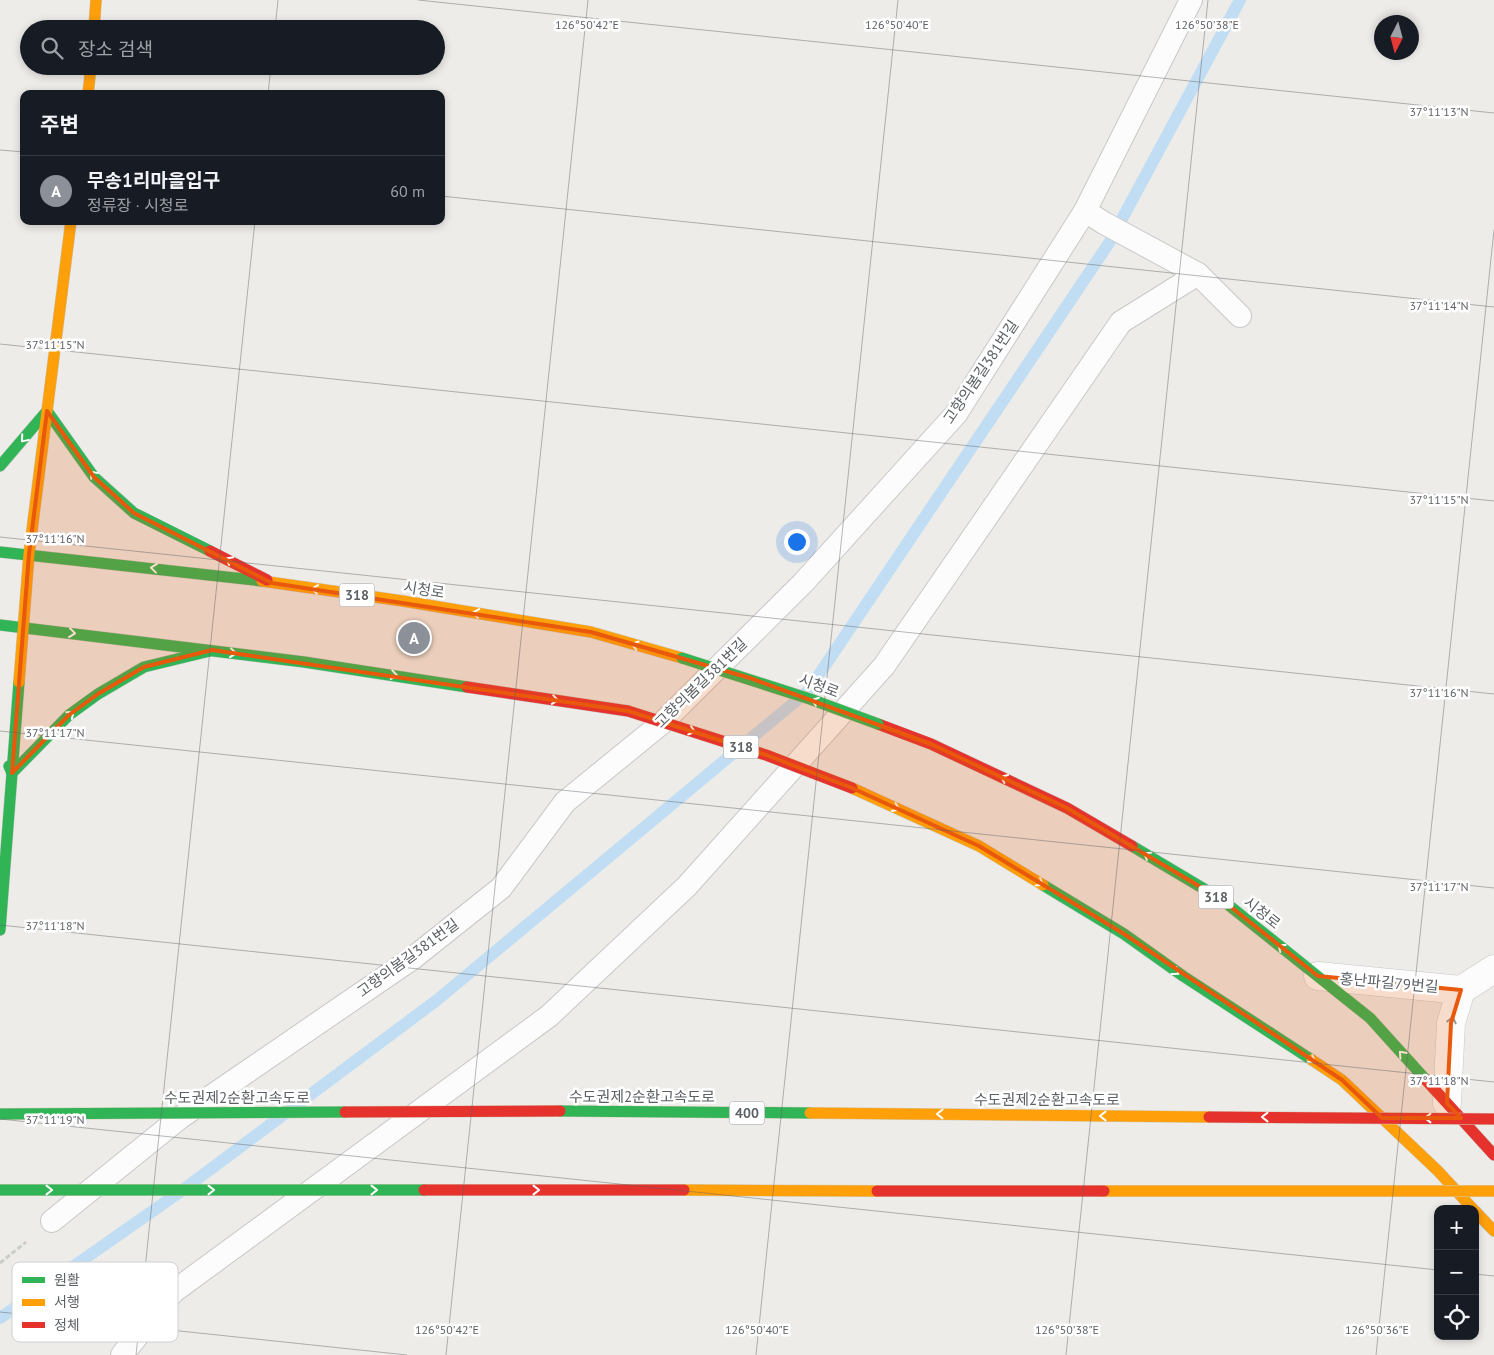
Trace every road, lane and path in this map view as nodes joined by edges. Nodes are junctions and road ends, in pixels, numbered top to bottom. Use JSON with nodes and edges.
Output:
{"nodes":[{"id":1,"x":96,"y":0,"type":"edge"},
{"id":2,"x":1191,"y":0,"type":"edge"},
{"id":3,"x":95,"y":20,"type":"edge"},
{"id":4,"x":90,"y":75,"type":"edge"},
{"id":5,"x":88,"y":90,"type":"edge"},
{"id":6,"x":1095,"y":217,"type":"junction"},
{"id":7,"x":70,"y":225,"type":"edge"},
{"id":8,"x":1198,"y":274,"type":"junction"},
{"id":9,"x":1240,"y":316,"type":"dead end"},
{"id":10,"x":47,"y":411,"type":"junction"},
{"id":11,"x":0,"y":466,"type":"edge"},
{"id":12,"x":0,"y":552,"type":"edge"},
{"id":13,"x":29,"y":554,"type":"junction"},
{"id":14,"x":272,"y":583,"type":"junction"},
{"id":15,"x":0,"y":625,"type":"edge"},
{"id":16,"x":23,"y":627,"type":"junction"},
{"id":17,"x":212,"y":650,"type":"junction"},
{"id":18,"x":4,"y":756,"type":"dead end"},
{"id":19,"x":12,"y":773,"type":"junction"},
{"id":20,"x":0,"y":930,"type":"edge"},
{"id":21,"x":1494,"y":969,"type":"edge"},
{"id":22,"x":1318,"y":976,"type":"junction"},
{"id":23,"x":1461,"y":990,"type":"junction"},
{"id":24,"x":1447,"y":1103,"type":"junction"},
{"id":25,"x":0,"y":1114,"type":"edge"},
{"id":26,"x":1494,"y":1119,"type":"edge"},
{"id":27,"x":1494,"y":1155,"type":"edge"},
{"id":28,"x":0,"y":1190,"type":"edge"},
{"id":29,"x":1494,"y":1191,"type":"edge"},
{"id":30,"x":1469,"y":1205,"type":"edge"},
{"id":31,"x":1479,"y":1215,"type":"edge"},
{"id":32,"x":52,"y":1221,"type":"dead end"},
{"id":33,"x":1494,"y":1231,"type":"edge"},
{"id":34,"x":178,"y":1288,"type":"edge"},
{"id":35,"x":133,"y":1342,"type":"edge"},
{"id":36,"x":122,"y":1355,"type":"edge"}],
"edges":[{"from":1,"to":3,"type":"main road"},
{"from":2,"to":6,"type":"lane","name":"고향의봄길381번길"},
{"from":4,"to":5,"type":"main road"},
{"from":6,"to":8,"type":"lane"},
{"from":6,"to":32,"type":"lane","name":"고향의봄길381번길"},
{"from":7,"to":10,"type":"main road"},
{"from":8,"to":9,"type":"lane"},
{"from":8,"to":34,"type":"lane"},
{"from":10,"to":11,"type":"main road","one_way":true},
{"from":10,"to":13,"type":"main road"},
{"from":14,"to":10,"type":"main road","one_way":true},
{"from":12,"to":13,"type":"main road","name":"시청로","number":"318"},
{"from":14,"to":13,"type":"main road","name":"시청로","number":"318","one_way":true},
{"from":13,"to":16,"type":"main road"},
{"from":22,"to":14,"type":"main road","name":"시청로","number":"318","one_way":true,"bridge":true},
{"from":15,"to":16,"type":"main road","number":"318"},
{"from":16,"to":17,"type":"main road","number":"318","one_way":true},
{"from":16,"to":19,"type":"main road"},
{"from":19,"to":17,"type":"main road","one_way":true},
{"from":17,"to":30,"type":"main road","number":"318","one_way":true,"bridge":true},
{"from":18,"to":19,"type":"main road"},
{"from":19,"to":20,"type":"main road"},
{"from":21,"to":23,"type":"street","name":"홍난파길79번길"},
{"from":22,"to":23,"type":"street","name":"홍난파길79번길"},
{"from":24,"to":22,"type":"main road","name":"시청로","number":"318","one_way":true},
{"from":24,"to":23,"type":"street","name":"홍난파길79번길","one_way":true},
{"from":24,"to":27,"type":"main road","name":"시청로","number":"318"},
{"from":26,"to":25,"type":"main road","name":"수도권제2순환고속도로","number":"400","one_way":true,"bridge":true},
{"from":28,"to":29,"type":"main road","one_way":true,"bridge":true},
{"from":31,"to":33,"type":"main road","number":"318"},
{"from":35,"to":36,"type":"lane"}]}
